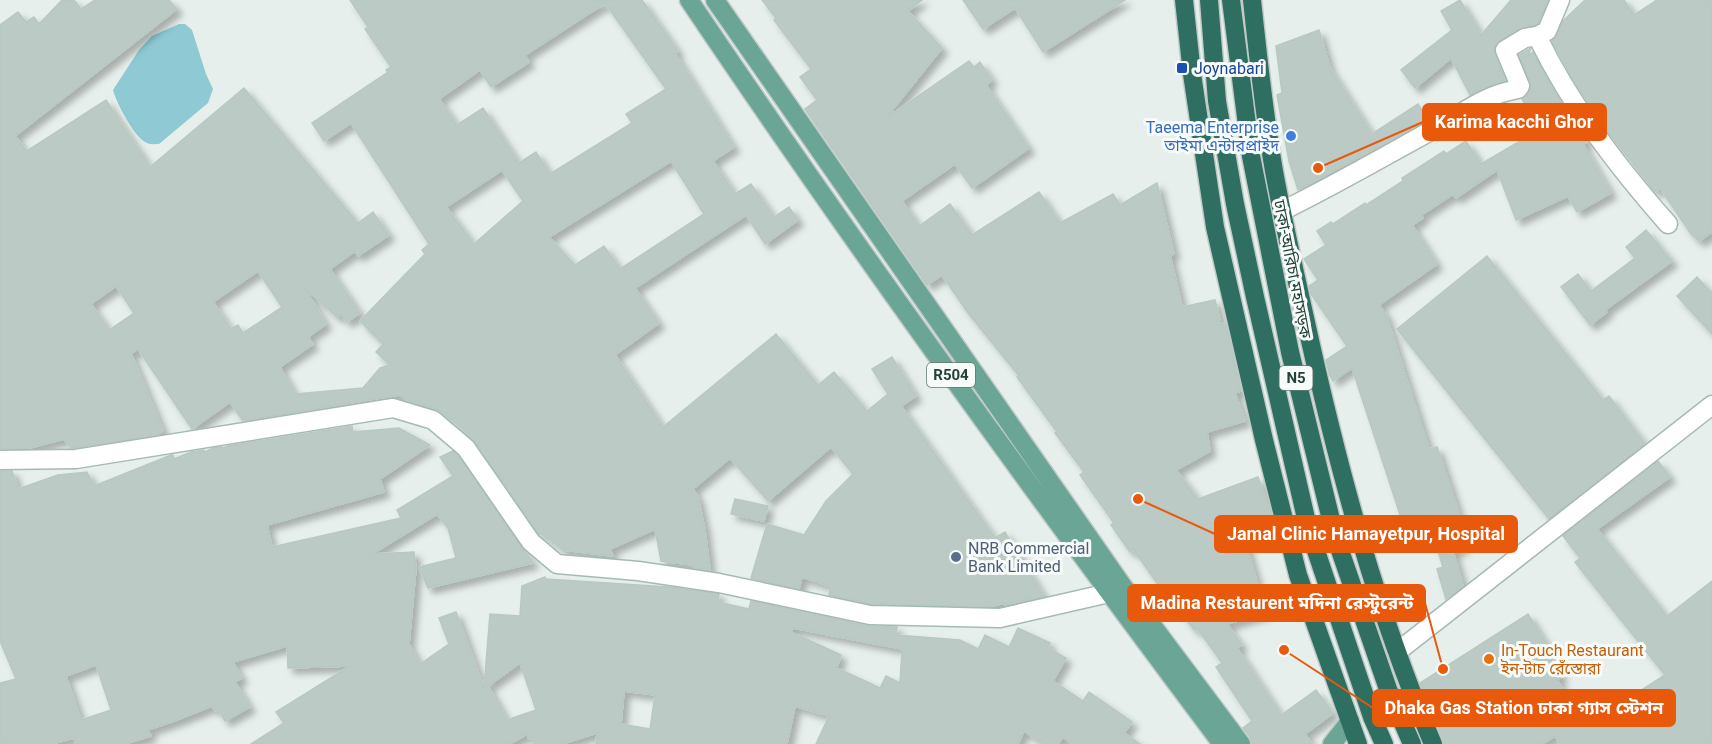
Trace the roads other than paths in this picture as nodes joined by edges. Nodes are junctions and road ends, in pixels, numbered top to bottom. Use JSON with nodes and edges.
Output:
{"nodes":[{"id":1,"x":689,"y":0,"type":"edge"},
{"id":2,"x":715,"y":0,"type":"edge"},
{"id":3,"x":1184,"y":0,"type":"edge"},
{"id":4,"x":1209,"y":0,"type":"edge"},
{"id":5,"x":1232,"y":0,"type":"edge"},
{"id":6,"x":1252,"y":0,"type":"edge"},
{"id":7,"x":1560,"y":0,"type":"edge"},
{"id":8,"x":1542,"y":34,"type":"junction"},
{"id":9,"x":1282,"y":211,"type":"junction"},
{"id":10,"x":1668,"y":224,"type":"dead end"},
{"id":11,"x":1712,"y":405,"type":"edge"},
{"id":12,"x":0,"y":460,"type":"edge"},
{"id":13,"x":1116,"y":589,"type":"junction"},
{"id":14,"x":1397,"y":652,"type":"junction"},
{"id":15,"x":1350,"y":721,"type":"junction"},
{"id":16,"x":1222,"y":744,"type":"edge"},
{"id":17,"x":1241,"y":744,"type":"edge"},
{"id":18,"x":1332,"y":744,"type":"edge"},
{"id":19,"x":1358,"y":744,"type":"edge"},
{"id":20,"x":1384,"y":744,"type":"edge"},
{"id":21,"x":1412,"y":744,"type":"edge"},
{"id":22,"x":1433,"y":744,"type":"edge"}],
"edges":[{"from":1,"to":13,"type":"main road","number":"R504"},
{"from":2,"to":13,"type":"main road","number":"R504"},
{"from":3,"to":15,"type":"highway"},
{"from":4,"to":20,"type":"highway","number":"N5"},
{"from":5,"to":21,"type":"highway","name":"ঢাকা-আরিচা মহাসড়ক","number":"N5"},
{"from":6,"to":9,"type":"highway"},
{"from":7,"to":8,"type":"main road"},
{"from":8,"to":9,"type":"main road"},
{"from":8,"to":10,"type":"main road"},
{"from":9,"to":14,"type":"highway"},
{"from":11,"to":14,"type":"main road"},
{"from":12,"to":13,"type":"main road"},
{"from":13,"to":16,"type":"main road","number":"R504"},
{"from":13,"to":17,"type":"main road","number":"R504"},
{"from":14,"to":22,"type":"highway"},
{"from":15,"to":18,"type":"main road"},
{"from":15,"to":19,"type":"highway"}]}
